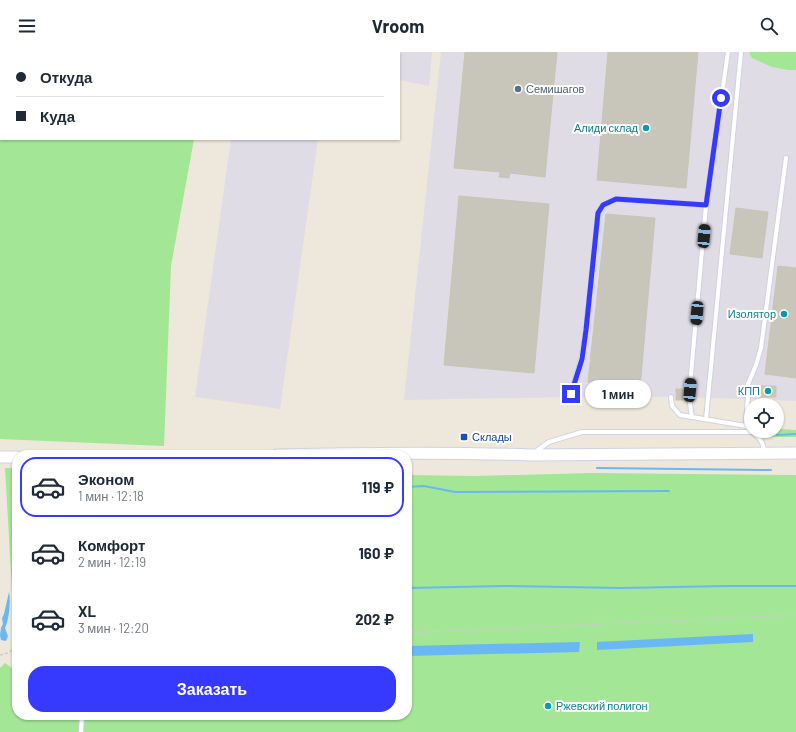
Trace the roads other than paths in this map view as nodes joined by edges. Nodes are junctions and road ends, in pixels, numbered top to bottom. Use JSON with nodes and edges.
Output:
{"nodes":[{"id":1,"x":728,"y":52,"type":"edge"},
{"id":2,"x":742,"y":52,"type":"edge"},
{"id":3,"x":786,"y":158,"type":"dead end"},
{"id":4,"x":706,"y":205,"type":"junction"},
{"id":5,"x":748,"y":384,"type":"dead end"},
{"id":6,"x":571,"y":394,"type":"dead end"},
{"id":7,"x":748,"y":394,"type":"dead end"},
{"id":8,"x":671,"y":397,"type":"dead end"},
{"id":9,"x":748,"y":398,"type":"edge"},
{"id":10,"x":692,"y":417,"type":"junction"},
{"id":11,"x":706,"y":419,"type":"junction"},
{"id":12,"x":744,"y":426,"type":"edge"},
{"id":13,"x":744,"y":432,"type":"edge"},
{"id":14,"x":760,"y":438,"type":"edge"},
{"id":15,"x":764,"y":453,"type":"junction"},
{"id":16,"x":796,"y":453,"type":"edge"},
{"id":17,"x":412,"y":454,"type":"edge"},
{"id":18,"x":531,"y":455,"type":"junction"},
{"id":19,"x":0,"y":457,"type":"edge"},
{"id":20,"x":12,"y":457,"type":"edge"},
{"id":21,"x":82,"y":720,"type":"edge"},
{"id":22,"x":81,"y":732,"type":"edge"}],
"edges":[{"from":1,"to":4,"type":"lane"},
{"from":2,"to":11,"type":"lane"},
{"from":3,"to":5,"type":"lane"},
{"from":4,"to":6,"type":"lane"},
{"from":4,"to":10,"type":"lane"},
{"from":7,"to":9,"type":"lane"},
{"from":8,"to":10,"type":"lane"},
{"from":10,"to":11,"type":"lane"},
{"from":11,"to":12,"type":"lane"},
{"from":13,"to":18,"type":"lane"},
{"from":14,"to":15,"type":"lane"},
{"from":15,"to":16,"type":"main road"},
{"from":15,"to":18,"type":"main road"},
{"from":17,"to":18,"type":"main road"},
{"from":19,"to":20,"type":"main road"},
{"from":21,"to":22,"type":"lane"}]}
